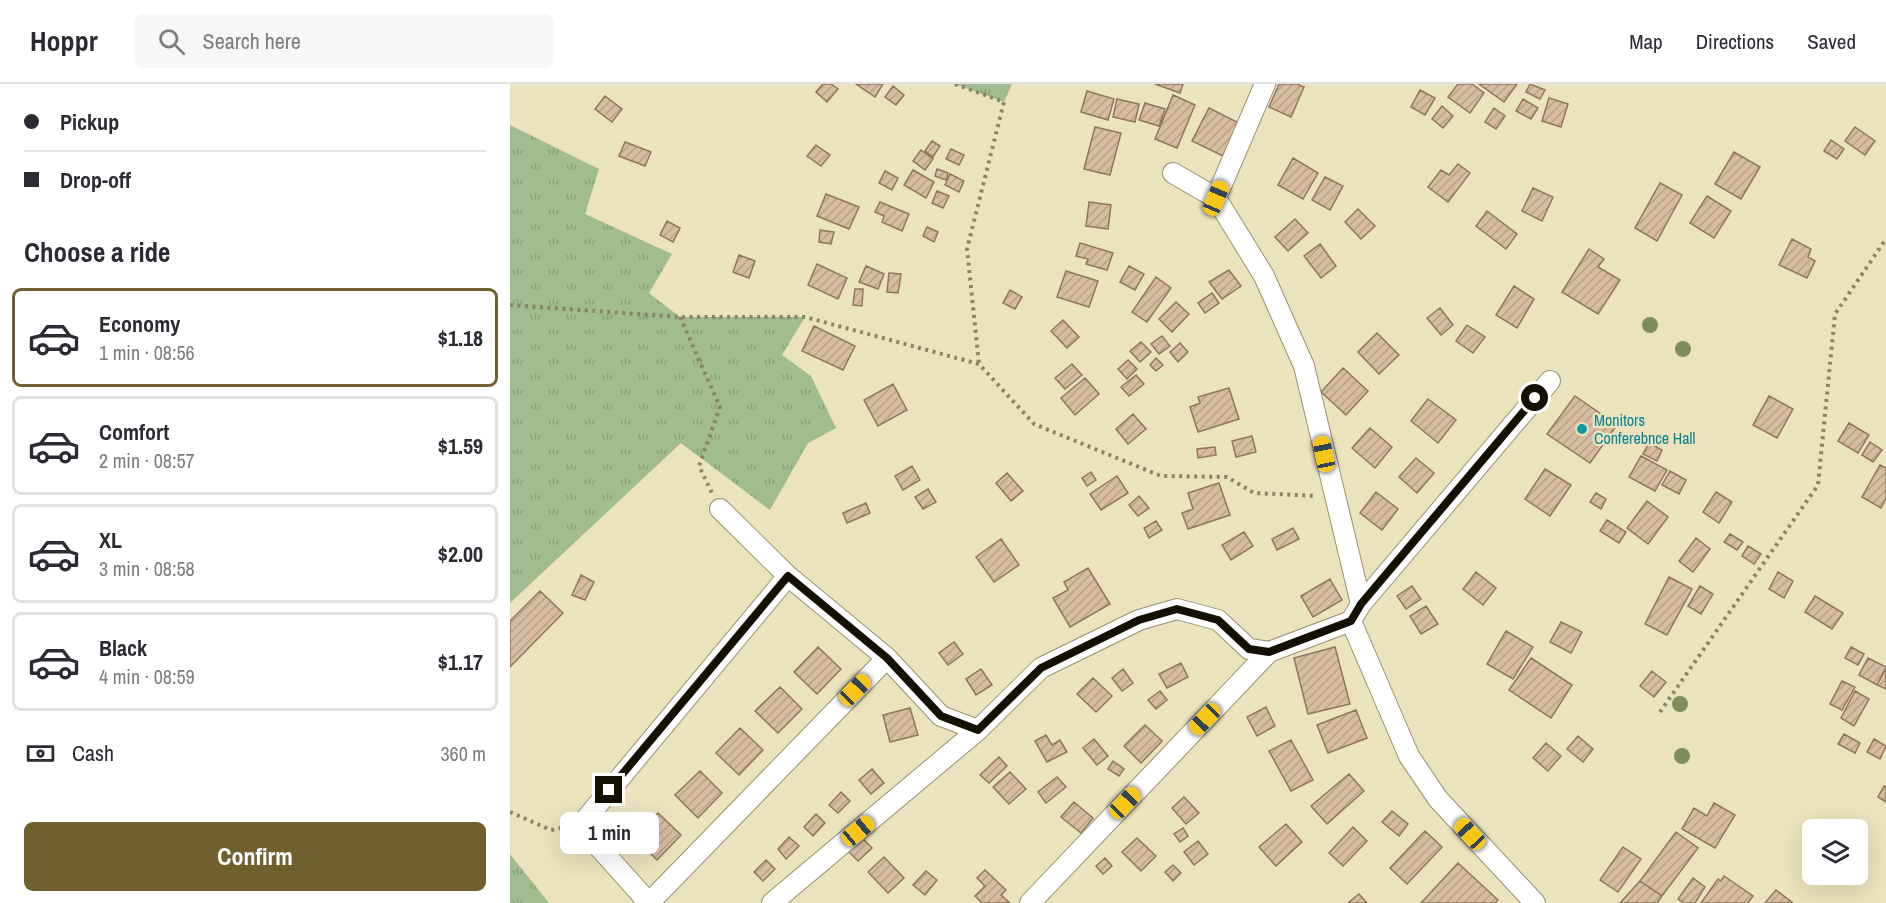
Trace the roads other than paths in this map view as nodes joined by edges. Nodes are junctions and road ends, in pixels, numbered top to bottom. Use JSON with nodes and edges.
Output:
{"nodes":[{"id":1,"x":1265,"y":84,"type":"edge"},
{"id":2,"x":1173,"y":173,"type":"dead end"},
{"id":3,"x":1216,"y":198,"type":"junction"},
{"id":4,"x":1550,"y":381,"type":"dead end"},
{"id":5,"x":720,"y":509,"type":"road end"},
{"id":6,"x":788,"y":576,"type":"junction"},
{"id":7,"x":1356,"y":613,"type":"junction"},
{"id":8,"x":1269,"y":652,"type":"junction"},
{"id":9,"x":887,"y":658,"type":"junction"},
{"id":10,"x":978,"y":730,"type":"junction"},
{"id":11,"x":649,"y":903,"type":"edge"},
{"id":12,"x":772,"y":903,"type":"edge"},
{"id":13,"x":1030,"y":903,"type":"edge"},
{"id":14,"x":1535,"y":903,"type":"edge"}],
"edges":[{"from":1,"to":3,"type":"street"},
{"from":2,"to":3,"type":"street"},
{"from":3,"to":7,"type":"street"},
{"from":4,"to":7,"type":"street"},
{"from":5,"to":6,"type":"street"},
{"from":6,"to":9,"type":"street"},
{"from":6,"to":11,"type":"street"},
{"from":7,"to":8,"type":"street"},
{"from":7,"to":14,"type":"street"},
{"from":8,"to":10,"type":"street"},
{"from":8,"to":13,"type":"street"},
{"from":9,"to":10,"type":"street"},
{"from":9,"to":11,"type":"street"},
{"from":10,"to":12,"type":"street"}]}
